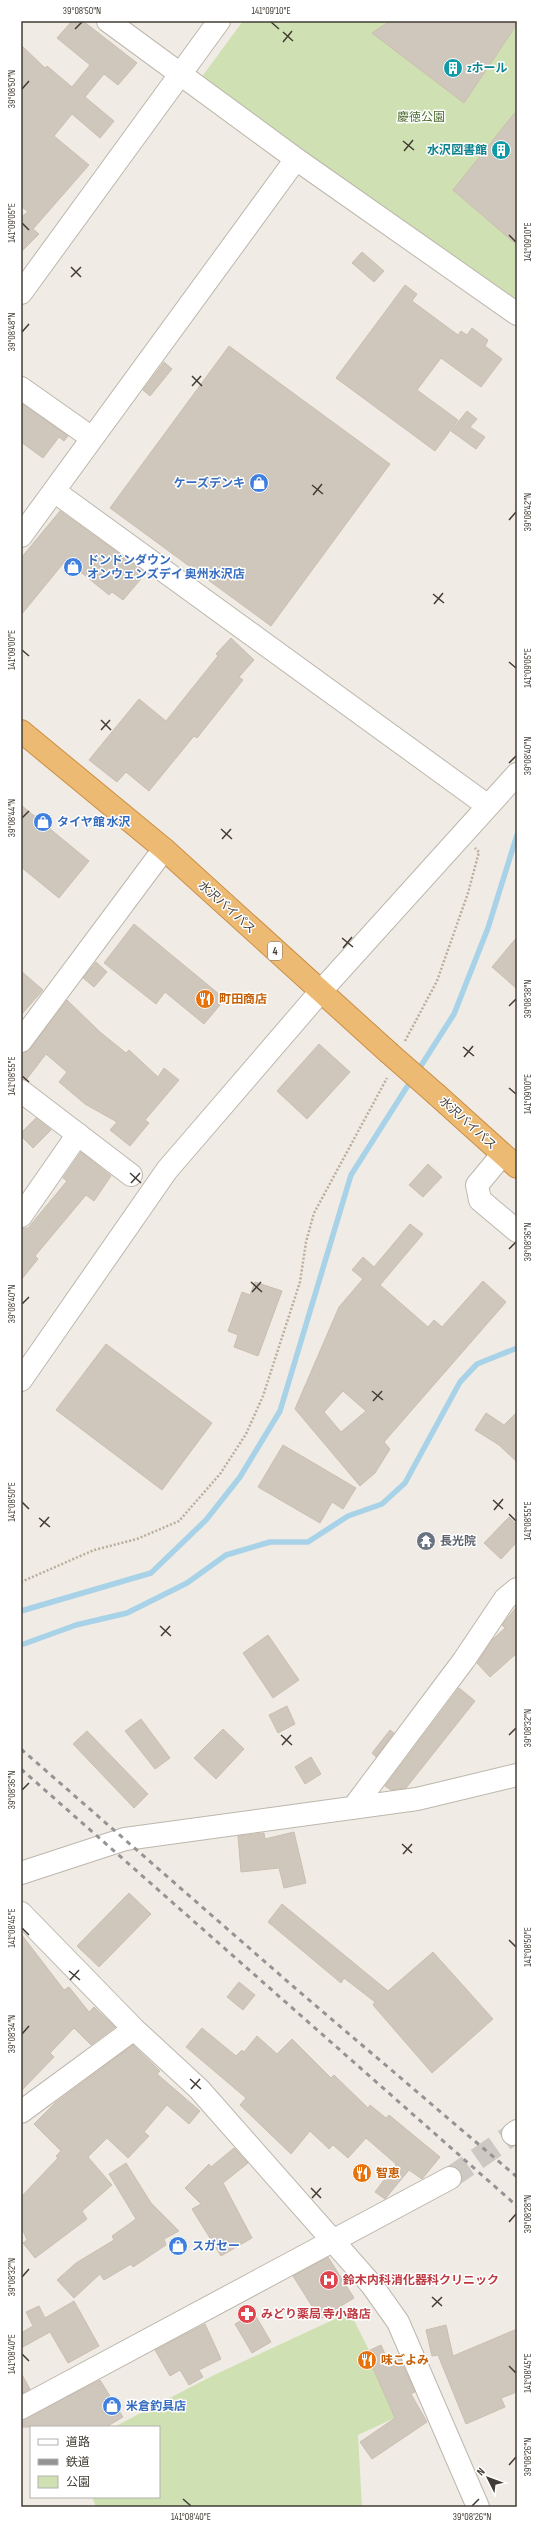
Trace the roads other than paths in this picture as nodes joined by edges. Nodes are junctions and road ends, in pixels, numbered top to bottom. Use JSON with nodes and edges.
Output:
{"nodes":[{"id":1,"x":108,"y":21,"type":"edge"},
{"id":2,"x":219,"y":21,"type":"edge"},
{"id":3,"x":180,"y":73,"type":"junction"},
{"id":4,"x":296,"y":159,"type":"junction"},
{"id":5,"x":21,"y":293,"type":"edge"},
{"id":6,"x":517,"y":314,"type":"edge"},
{"id":7,"x":21,"y":388,"type":"edge"},
{"id":8,"x":92,"y":438,"type":"junction"},
{"id":9,"x":54,"y":491,"type":"junction"},
{"id":10,"x":21,"y":536,"type":"edge"},
{"id":11,"x":21,"y":731,"type":"edge"},
{"id":12,"x":517,"y":774,"type":"edge"},
{"id":13,"x":488,"y":806,"type":"junction"},
{"id":14,"x":164,"y":849,"type":"junction"},
{"id":15,"x":320,"y":991,"type":"junction"},
{"id":16,"x":21,"y":1040,"type":"edge"},
{"id":17,"x":21,"y":1091,"type":"edge"},
{"id":18,"x":78,"y":1134,"type":"junction"},
{"id":19,"x":510,"y":1161,"type":"edge"},
{"id":20,"x":131,"y":1175,"type":"dead end"},
{"id":21,"x":21,"y":1216,"type":"edge"},
{"id":22,"x":517,"y":1231,"type":"edge"},
{"id":23,"x":21,"y":1380,"type":"edge"},
{"id":24,"x":517,"y":1589,"type":"edge"},
{"id":25,"x":517,"y":1775,"type":"edge"},
{"id":26,"x":353,"y":1808,"type":"junction"},
{"id":27,"x":21,"y":1872,"type":"edge"},
{"id":28,"x":21,"y":1913,"type":"edge"},
{"id":29,"x":134,"y":2029,"type":"junction"},
{"id":30,"x":21,"y":2112,"type":"edge"},
{"id":31,"x":450,"y":2178,"type":"tunnel mouth"},
{"id":32,"x":333,"y":2241,"type":"junction"},
{"id":33,"x":21,"y":2408,"type":"edge"},
{"id":34,"x":478,"y":2507,"type":"edge"}],
"edges":[{"from":1,"to":3,"type":"street"},
{"from":2,"to":3,"type":"street"},
{"from":3,"to":4,"type":"street"},
{"from":3,"to":5,"type":"street"},
{"from":4,"to":6,"type":"street"},
{"from":4,"to":8,"type":"street"},
{"from":7,"to":8,"type":"street"},
{"from":8,"to":9,"type":"street"},
{"from":9,"to":10,"type":"street"},
{"from":9,"to":13,"type":"street"},
{"from":11,"to":14,"type":"highway","name":"水沢バイパス","number":"4"},
{"from":12,"to":13,"type":"street"},
{"from":13,"to":15,"type":"street"},
{"from":14,"to":15,"type":"highway","name":"水沢バイパス","number":"4"},
{"from":14,"to":16,"type":"street"},
{"from":15,"to":19,"type":"highway","name":"水沢バイパス","number":"4","bridge":true},
{"from":15,"to":23,"type":"street"},
{"from":17,"to":18,"type":"street"},
{"from":18,"to":20,"type":"street"},
{"from":18,"to":21,"type":"street"},
{"from":19,"to":22,"type":"street"},
{"from":24,"to":26,"type":"street"},
{"from":25,"to":26,"type":"street"},
{"from":26,"to":27,"type":"street"},
{"from":28,"to":29,"type":"street"},
{"from":29,"to":30,"type":"street"},
{"from":29,"to":32,"type":"street"},
{"from":31,"to":32,"type":"street"},
{"from":32,"to":33,"type":"street"},
{"from":32,"to":34,"type":"street"}]}
